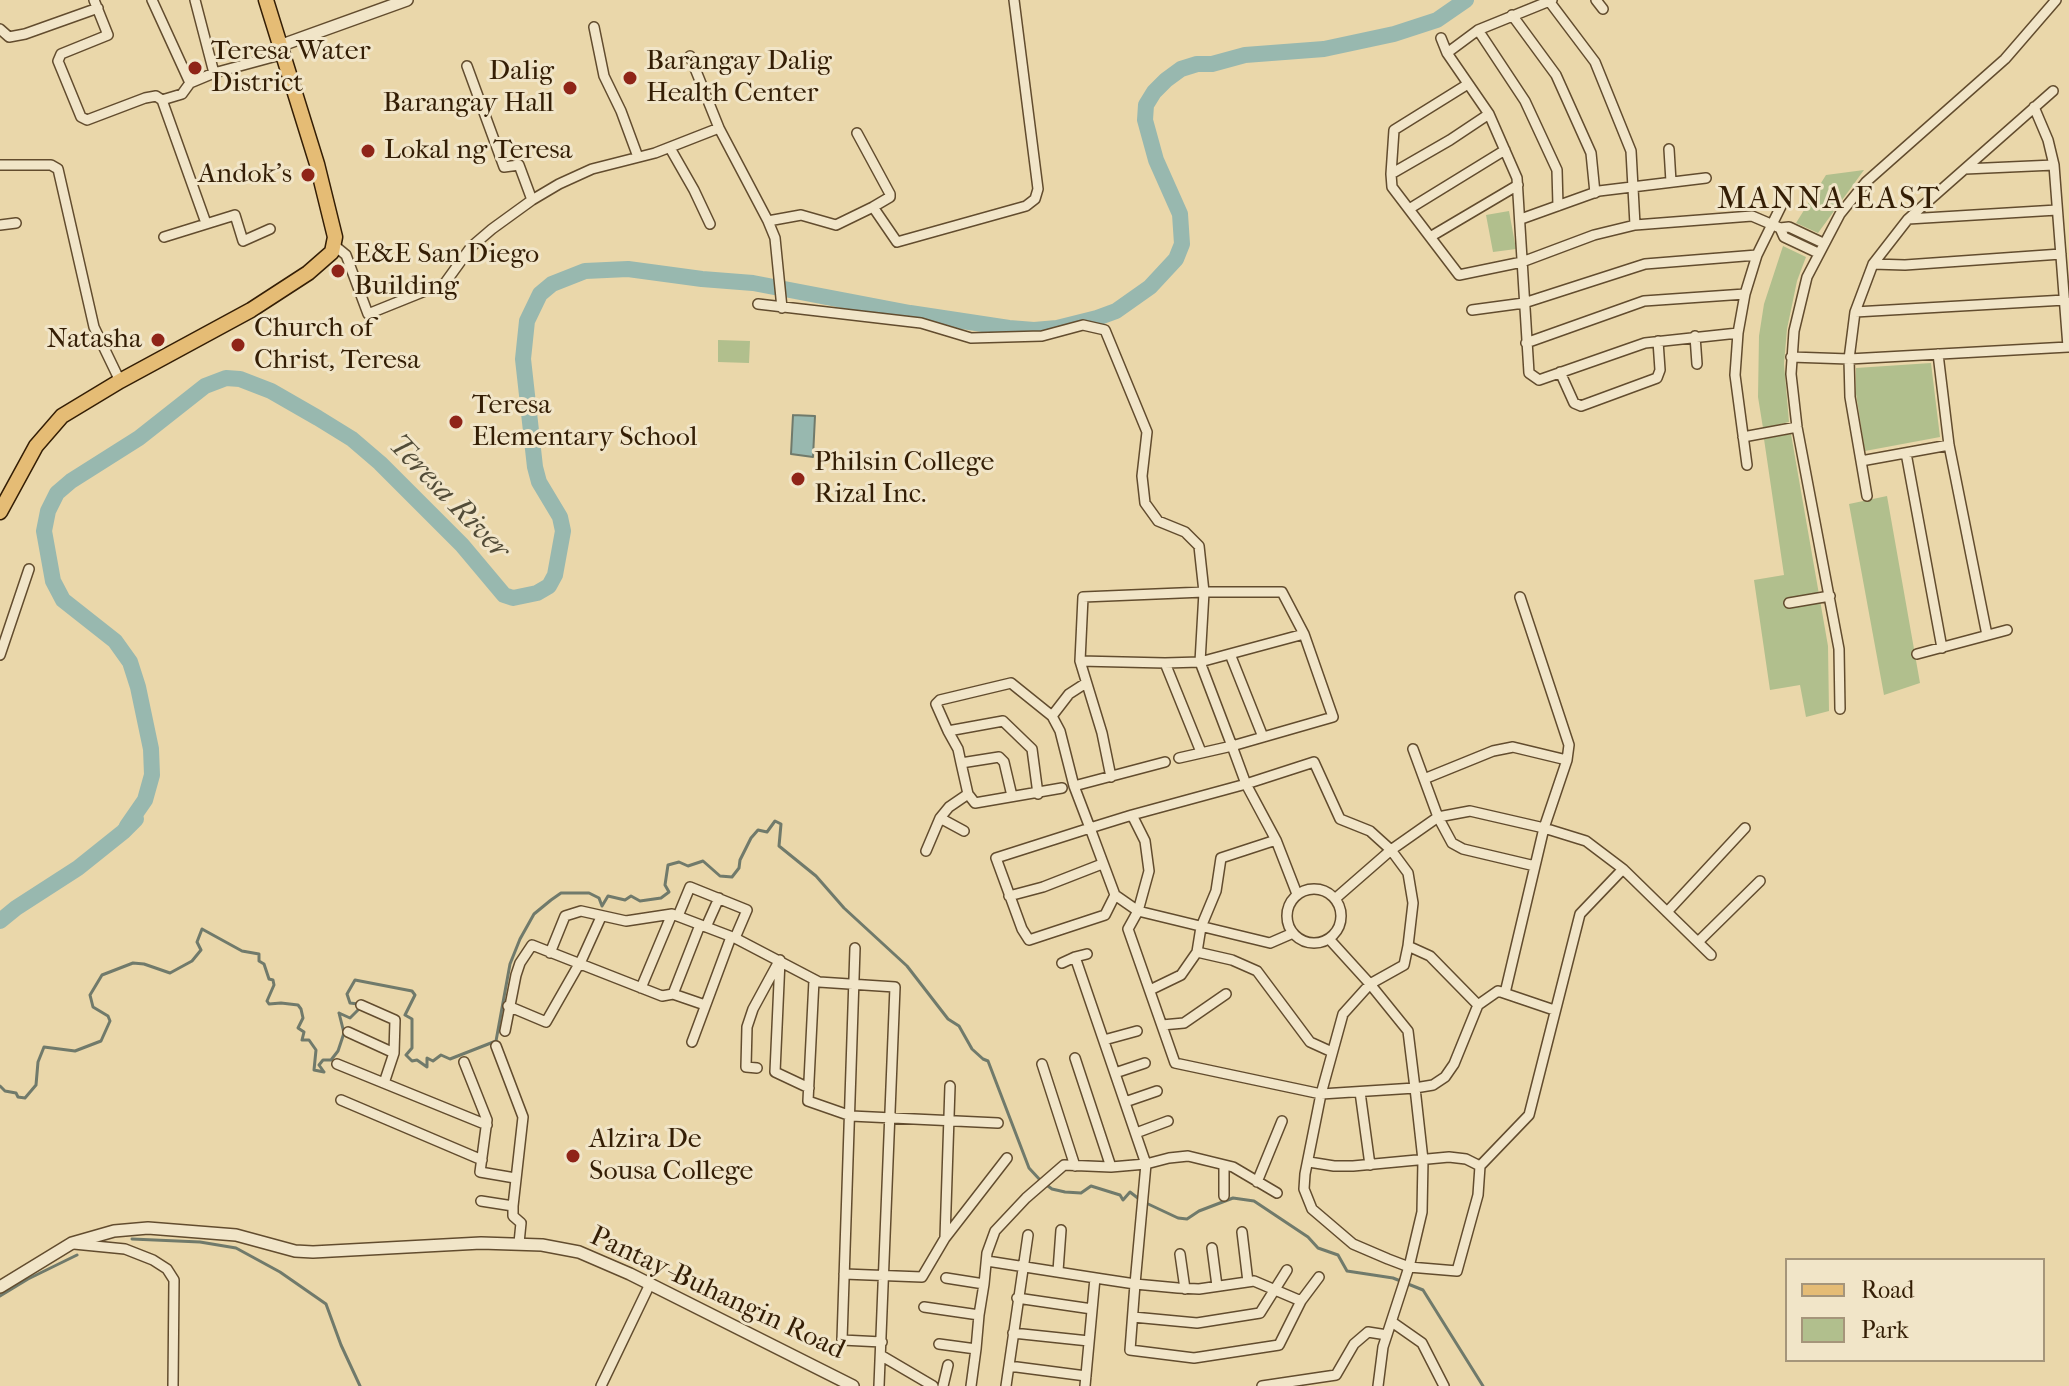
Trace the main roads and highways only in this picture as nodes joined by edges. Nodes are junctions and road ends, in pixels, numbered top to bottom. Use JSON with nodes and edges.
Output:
{"nodes":[{"id":1,"x":266,"y":0,"type":"edge"},
{"id":2,"x":275,"y":0,"type":"edge"},
{"id":3,"x":283,"y":50,"type":"junction"},
{"id":4,"x":0,"y":512,"type":"edge"}],
"edges":[{"from":1,"to":3,"type":"main road"},
{"from":2,"to":3,"type":"main road"},
{"from":3,"to":4,"type":"main road"}]}
